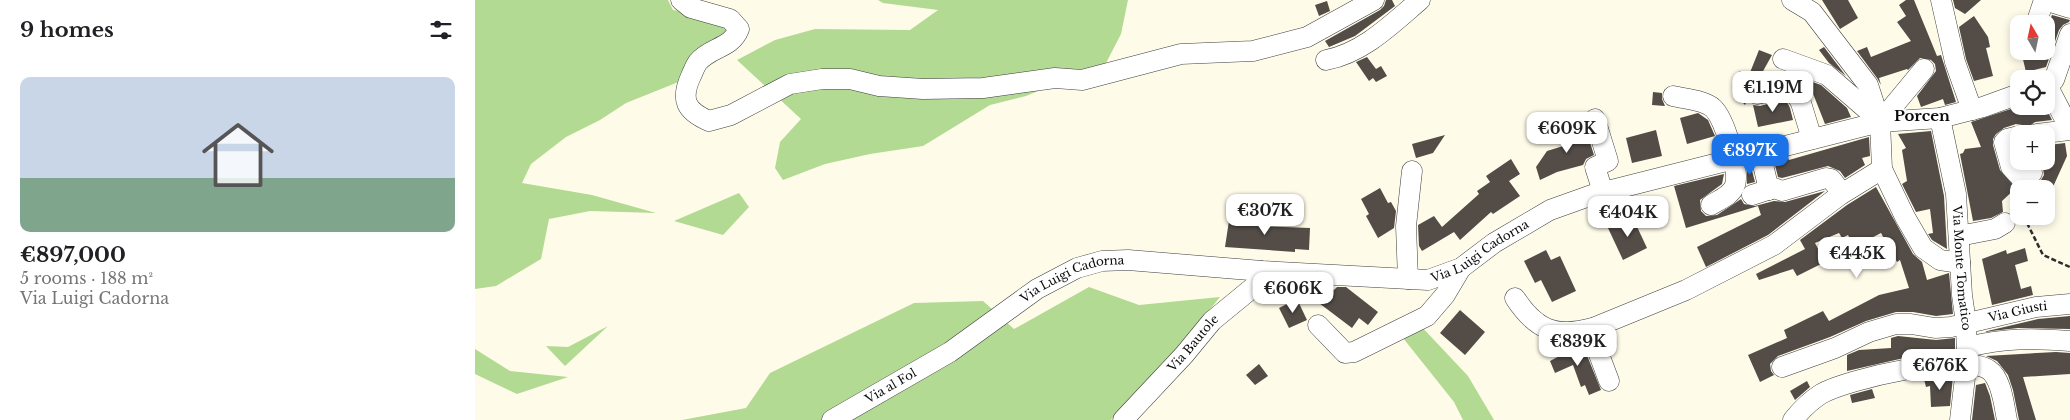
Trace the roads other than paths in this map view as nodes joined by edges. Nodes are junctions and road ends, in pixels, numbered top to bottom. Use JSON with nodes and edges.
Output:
{"nodes":[{"id":1,"x":681,"y":0,"type":"edge"},
{"id":2,"x":1374,"y":0,"type":"edge"},
{"id":3,"x":1420,"y":0,"type":"edge"},
{"id":4,"x":1793,"y":0,"type":"edge"},
{"id":5,"x":1941,"y":0,"type":"edge"},
{"id":6,"x":2044,"y":0,"type":"edge"},
{"id":7,"x":2070,"y":8,"type":"edge"},
{"id":8,"x":2039,"y":15,"type":"edge"},
{"id":9,"x":2070,"y":34,"type":"edge"},
{"id":10,"x":1783,"y":59,"type":"dead end"},
{"id":11,"x":1326,"y":60,"type":"dead end"},
{"id":12,"x":1924,"y":69,"type":"dead end"},
{"id":13,"x":2055,"y":77,"type":"edge"},
{"id":14,"x":2055,"y":83,"type":"edge"},
{"id":15,"x":1757,"y":94,"type":"dead end"},
{"id":16,"x":1673,"y":96,"type":"dead end"},
{"id":17,"x":2010,"y":97,"type":"edge"},
{"id":18,"x":1972,"y":110,"type":"junction"},
{"id":19,"x":1940,"y":118,"type":"junction"},
{"id":20,"x":1595,"y":119,"type":"dead end"},
{"id":21,"x":1881,"y":122,"type":"junction"},
{"id":22,"x":2069,"y":126,"type":"edge"},
{"id":23,"x":2055,"y":130,"type":"edge"},
{"id":24,"x":2010,"y":138,"type":"edge"},
{"id":25,"x":1812,"y":139,"type":"junction"},
{"id":26,"x":1759,"y":152,"type":"junction"},
{"id":27,"x":1733,"y":159,"type":"junction"},
{"id":28,"x":2010,"y":163,"type":"edge"},
{"id":29,"x":1882,"y":169,"type":"junction"},
{"id":30,"x":2014,"y":170,"type":"edge"},
{"id":31,"x":1412,"y":171,"type":"dead end"},
{"id":32,"x":2032,"y":172,"type":"dead end"},
{"id":33,"x":1603,"y":192,"type":"junction"},
{"id":34,"x":1842,"y":193,"type":"junction"},
{"id":35,"x":1711,"y":205,"type":"dead end"},
{"id":36,"x":2005,"y":223,"type":"dead end"},
{"id":37,"x":1959,"y":236,"type":"junction"},
{"id":38,"x":1960,"y":263,"type":"junction"},
{"id":39,"x":1461,"y":268,"type":"junction"},
{"id":40,"x":1262,"y":271,"type":"junction"},
{"id":41,"x":1408,"y":279,"type":"junction"},
{"id":42,"x":1515,"y":298,"type":"dead end"},
{"id":43,"x":2070,"y":304,"type":"edge"},
{"id":44,"x":2027,"y":309,"type":"junction"},
{"id":45,"x":1967,"y":323,"type":"junction"},
{"id":46,"x":1319,"y":325,"type":"dead end"},
{"id":47,"x":1593,"y":328,"type":"junction"},
{"id":48,"x":2032,"y":338,"type":"junction"},
{"id":49,"x":2070,"y":341,"type":"edge"},
{"id":50,"x":950,"y":352,"type":"joint"},
{"id":51,"x":1967,"y":356,"type":"junction"},
{"id":52,"x":1783,"y":367,"type":"dead end"},
{"id":53,"x":1609,"y":381,"type":"dead end"},
{"id":54,"x":832,"y":420,"type":"edge"},
{"id":55,"x":1123,"y":420,"type":"edge"},
{"id":56,"x":1793,"y":420,"type":"edge"},
{"id":57,"x":1960,"y":420,"type":"edge"},
{"id":58,"x":2007,"y":420,"type":"edge"}],
"edges":[{"from":1,"to":2,"type":"street"},
{"from":3,"to":11,"type":"street"},
{"from":4,"to":21,"type":"street"},
{"from":5,"to":18,"type":"street"},
{"from":6,"to":7,"type":"street"},
{"from":6,"to":8,"type":"street"},
{"from":9,"to":13,"type":"street"},
{"from":10,"to":21,"type":"street"},
{"from":12,"to":21,"type":"street"},
{"from":14,"to":22,"type":"street"},
{"from":15,"to":25,"type":"street"},
{"from":16,"to":27,"type":"street"},
{"from":17,"to":18,"type":"street","name":"Via Luigi Cadorna"},
{"from":18,"to":19,"type":"street","name":"Via Luigi Cadorna"},
{"from":19,"to":21,"type":"street","name":"Via Luigi Cadorna"},
{"from":19,"to":37,"type":"street","name":"Via Monte Tomatico"},
{"from":20,"to":33,"type":"street"},
{"from":21,"to":25,"type":"street","name":"Via Luigi Cadorna"},
{"from":21,"to":29,"type":"street"},
{"from":22,"to":23,"type":"street"},
{"from":24,"to":28,"type":"street"},
{"from":25,"to":26,"type":"street","name":"Via Luigi Cadorna"},
{"from":26,"to":27,"type":"street","name":"Via Luigi Cadorna"},
{"from":26,"to":34,"type":"street"},
{"from":27,"to":33,"type":"street","name":"Via Luigi Cadorna"},
{"from":27,"to":35,"type":"street"},
{"from":29,"to":34,"type":"street"},
{"from":29,"to":38,"type":"street"},
{"from":30,"to":32,"type":"street"},
{"from":31,"to":41,"type":"street"},
{"from":33,"to":39,"type":"street","name":"Via Luigi Cadorna"},
{"from":34,"to":47,"type":"street"},
{"from":36,"to":37,"type":"street"},
{"from":37,"to":38,"type":"street","name":"Via Monte Tomatico"},
{"from":38,"to":45,"type":"street","name":"Via Monte Tomatico"},
{"from":39,"to":41,"type":"street","name":"Via Luigi Cadorna"},
{"from":39,"to":46,"type":"street"},
{"from":40,"to":41,"type":"street","name":"Via Luigi Cadorna"},
{"from":40,"to":50,"type":"street","name":"Via Luigi Cadorna"},
{"from":40,"to":55,"type":"street","name":"Via Bautole"},
{"from":42,"to":47,"type":"street"},
{"from":43,"to":44,"type":"street","name":"Via Giusti"},
{"from":44,"to":45,"type":"street","name":"Via Giusti"},
{"from":44,"to":48,"type":"street"},
{"from":45,"to":51,"type":"street","name":"Via Monte Tomatico"},
{"from":45,"to":52,"type":"street","name":"Via Giusti"},
{"from":47,"to":53,"type":"street"},
{"from":48,"to":49,"type":"street"},
{"from":48,"to":51,"type":"street"},
{"from":50,"to":54,"type":"street","name":"Via al Fol"},
{"from":51,"to":56,"type":"street"},
{"from":51,"to":57,"type":"street","name":"Via Monte Tomatico"},
{"from":51,"to":58,"type":"street"}]}
